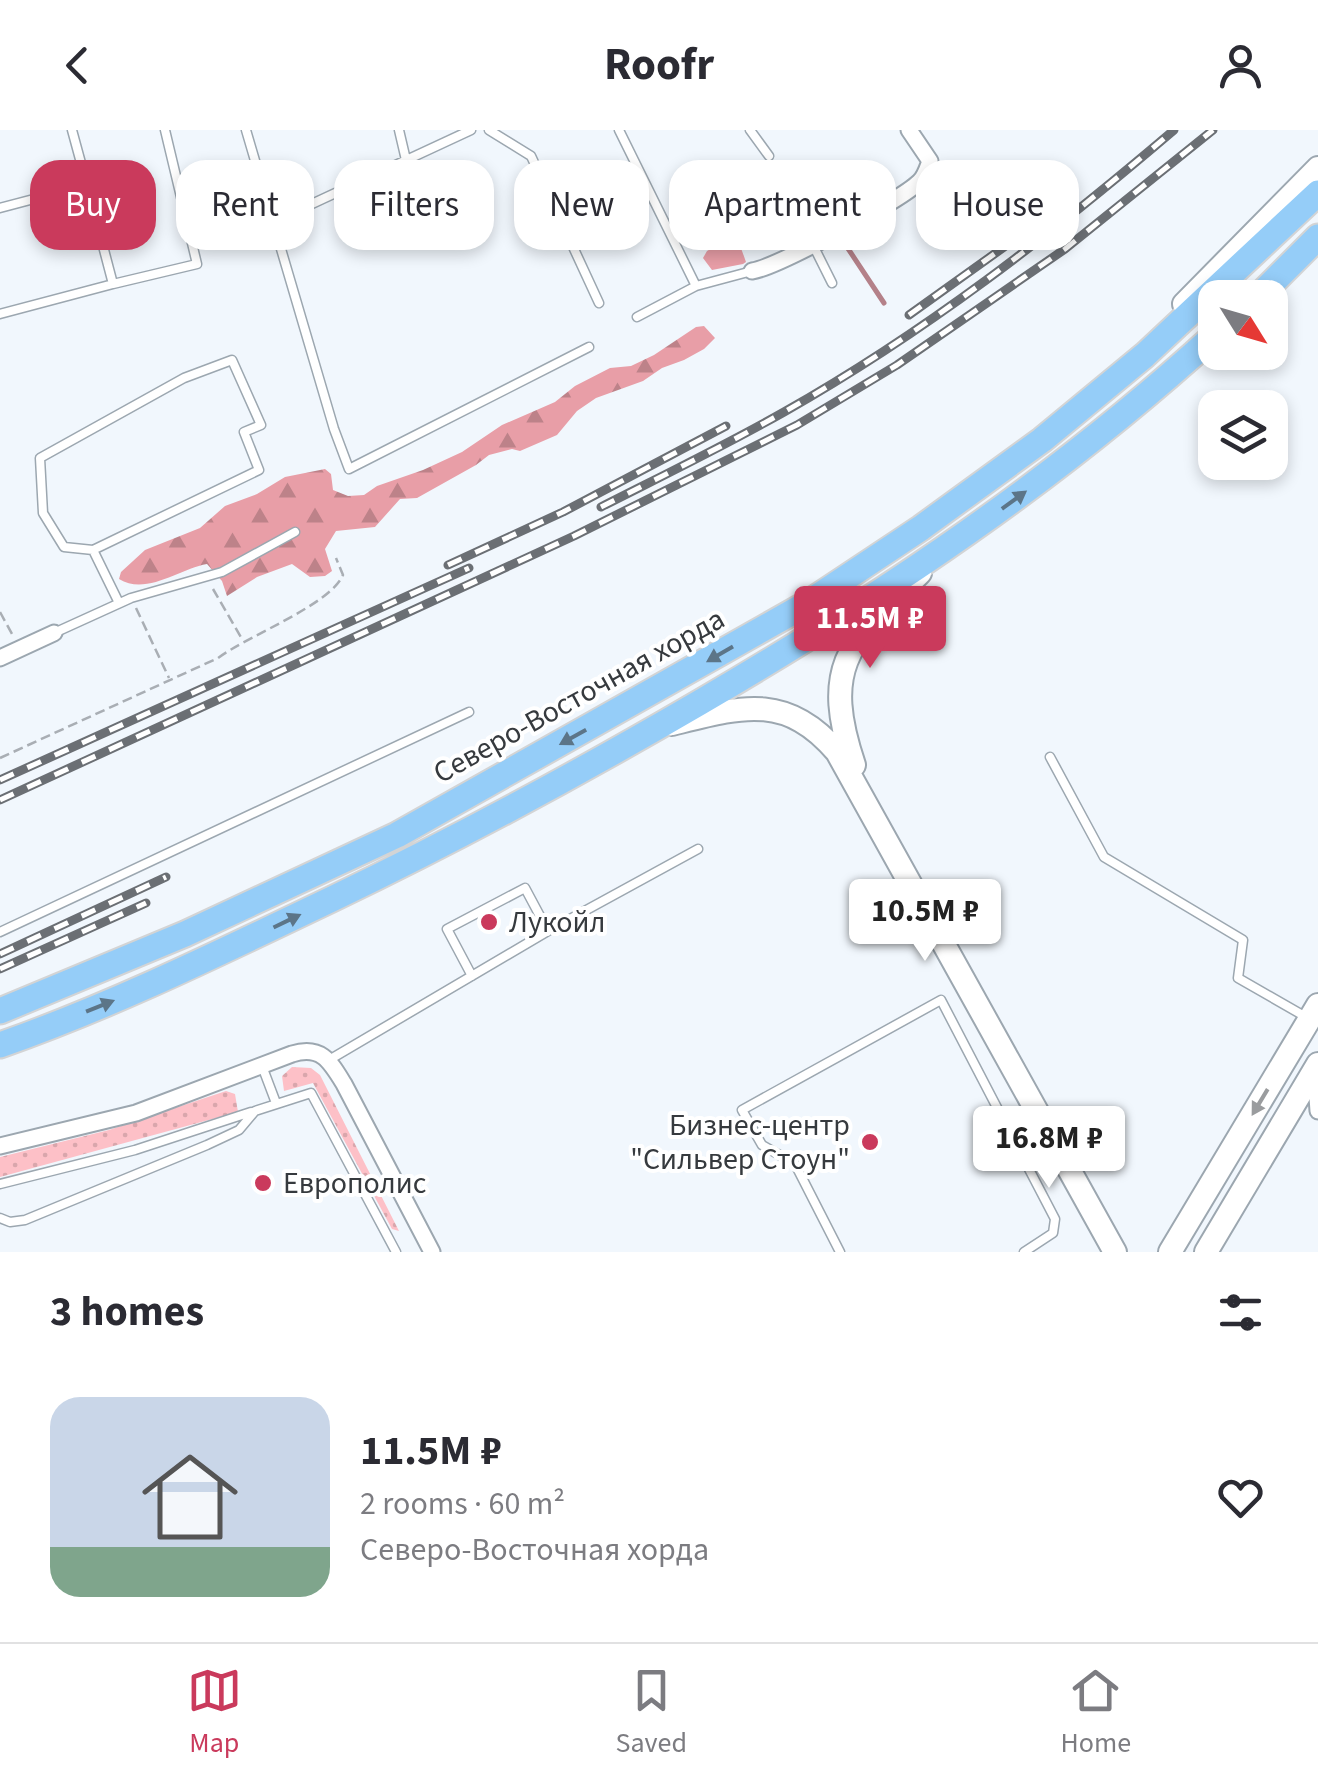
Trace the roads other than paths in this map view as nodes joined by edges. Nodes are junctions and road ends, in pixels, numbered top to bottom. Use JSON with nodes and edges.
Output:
{"nodes":[{"id":1,"x":72,"y":130,"type":"edge"},
{"id":2,"x":165,"y":130,"type":"edge"},
{"id":3,"x":246,"y":130,"type":"edge"},
{"id":4,"x":398,"y":130,"type":"edge"},
{"id":5,"x":471,"y":130,"type":"edge"},
{"id":6,"x":489,"y":130,"type":"edge"},
{"id":7,"x":619,"y":130,"type":"edge"},
{"id":8,"x":750,"y":130,"type":"edge"},
{"id":9,"x":908,"y":130,"type":"edge"},
{"id":10,"x":769,"y":156,"type":"dead end"},
{"id":11,"x":80,"y":160,"type":"edge"},
{"id":12,"x":255,"y":160,"type":"edge"},
{"id":13,"x":406,"y":160,"type":"joint"},
{"id":14,"x":1318,"y":168,"type":"edge"},
{"id":15,"x":1318,"y":193,"type":"edge"},
{"id":16,"x":896,"y":199,"type":"edge"},
{"id":17,"x":30,"y":200,"type":"edge"},
{"id":18,"x":0,"y":208,"type":"edge"},
{"id":19,"x":1318,"y":237,"type":"edge"},
{"id":20,"x":104,"y":250,"type":"edge"},
{"id":21,"x":281,"y":250,"type":"edge"},
{"id":22,"x":801,"y":250,"type":"edge"},
{"id":23,"x":815,"y":250,"type":"edge"},
{"id":24,"x":752,"y":271,"type":"joint"},
{"id":25,"x":1274,"y":280,"type":"edge"},
{"id":26,"x":832,"y":283,"type":"dead end"},
{"id":27,"x":113,"y":284,"type":"junction"},
{"id":28,"x":696,"y":286,"type":"junction"},
{"id":29,"x":598,"y":303,"type":"dead end"},
{"id":30,"x":0,"y":314,"type":"edge"},
{"id":31,"x":637,"y":317,"type":"dead end"},
{"id":32,"x":588,"y":348,"type":"dead end"},
{"id":33,"x":1198,"y":350,"type":"edge"},
{"id":34,"x":1084,"y":406,"type":"junction"},
{"id":35,"x":296,"y":532,"type":"dead end"},
{"id":36,"x":93,"y":550,"type":"junction"},
{"id":37,"x":935,"y":558,"type":"junction"},
{"id":38,"x":119,"y":603,"type":"junction"},
{"id":39,"x":54,"y":633,"type":"joint"},
{"id":40,"x":0,"y":658,"type":"edge"},
{"id":41,"x":470,"y":712,"type":"dead end"},
{"id":42,"x":654,"y":729,"type":"junction"},
{"id":43,"x":1050,"y":757,"type":"dead end"},
{"id":44,"x":866,"y":801,"type":"junction"},
{"id":45,"x":698,"y":850,"type":"dead end"},
{"id":46,"x":0,"y":932,"type":"edge"},
{"id":47,"x":548,"y":932,"type":"junction"},
{"id":48,"x":472,"y":976,"type":"junction"},
{"id":49,"x":0,"y":1011,"type":"edge"},
{"id":50,"x":1314,"y":1012,"type":"edge"},
{"id":51,"x":3,"y":1044,"type":"edge"},
{"id":52,"x":329,"y":1060,"type":"junction"},
{"id":53,"x":262,"y":1066,"type":"junction"},
{"id":54,"x":1316,"y":1067,"type":"edge"},
{"id":55,"x":276,"y":1104,"type":"junction"},
{"id":56,"x":255,"y":1111,"type":"junction"},
{"id":57,"x":1318,"y":1111,"type":"edge"},
{"id":58,"x":0,"y":1146,"type":"edge"},
{"id":59,"x":0,"y":1184,"type":"edge"},
{"id":60,"x":0,"y":1218,"type":"edge"},
{"id":61,"x":396,"y":1252,"type":"edge"},
{"id":62,"x":432,"y":1252,"type":"edge"},
{"id":63,"x":840,"y":1252,"type":"edge"},
{"id":64,"x":1024,"y":1252,"type":"edge"},
{"id":65,"x":1114,"y":1252,"type":"edge"},
{"id":66,"x":1170,"y":1252,"type":"edge"},
{"id":67,"x":1206,"y":1252,"type":"edge"}],
"edges":[{"from":1,"to":11,"type":"lane"},
{"from":2,"to":27,"type":"lane"},
{"from":3,"to":12,"type":"lane"},
{"from":4,"to":13,"type":"lane"},
{"from":5,"to":13,"type":"lane"},
{"from":6,"to":29,"type":"lane"},
{"from":7,"to":28,"type":"lane"},
{"from":8,"to":10,"type":"lane"},
{"from":9,"to":16,"type":"street"},
{"from":14,"to":34,"type":"main road"},
{"from":15,"to":34,"type":"main road","name":"Северо-Восточная хорда"},
{"from":17,"to":18,"type":"lane"},
{"from":19,"to":25,"type":"main road"},
{"from":20,"to":27,"type":"lane"},
{"from":21,"to":32,"type":"lane"},
{"from":22,"to":24,"type":"street"},
{"from":23,"to":26,"type":"lane"},
{"from":24,"to":28,"type":"lane"},
{"from":27,"to":30,"type":"lane"},
{"from":28,"to":31,"type":"lane"},
{"from":37,"to":33,"type":"main road","name":"Северо-Восточная хорда","one_way":true},
{"from":34,"to":49,"type":"main road","name":"Северо-Восточная хорда","one_way":true},
{"from":35,"to":38,"type":"lane"},
{"from":36,"to":36,"type":"lane"},
{"from":36,"to":38,"type":"lane"},
{"from":37,"to":42,"type":"main road","name":"Северо-Восточная хорда"},
{"from":37,"to":44,"type":"main road"},
{"from":38,"to":39,"type":"lane"},
{"from":39,"to":40,"type":"street"},
{"from":41,"to":46,"type":"lane"},
{"from":42,"to":44,"type":"main road"},
{"from":51,"to":42,"type":"main road","name":"Северо-Восточная хорда","one_way":true},
{"from":43,"to":50,"type":"lane"},
{"from":44,"to":65,"type":"main road"},
{"from":45,"to":47,"type":"lane"},
{"from":47,"to":48,"type":"lane"},
{"from":47,"to":48,"type":"lane"},
{"from":48,"to":52,"type":"lane"},
{"from":50,"to":66,"type":"main road","one_way":true},
{"from":52,"to":53,"type":"street"},
{"from":52,"to":62,"type":"street"},
{"from":53,"to":55,"type":"lane"},
{"from":53,"to":58,"type":"street"},
{"from":54,"to":57,"type":"street"},
{"from":54,"to":67,"type":"main road"},
{"from":55,"to":56,"type":"lane"},
{"from":55,"to":61,"type":"lane"},
{"from":56,"to":59,"type":"lane"},
{"from":56,"to":60,"type":"lane"},
{"from":63,"to":64,"type":"lane"}]}
